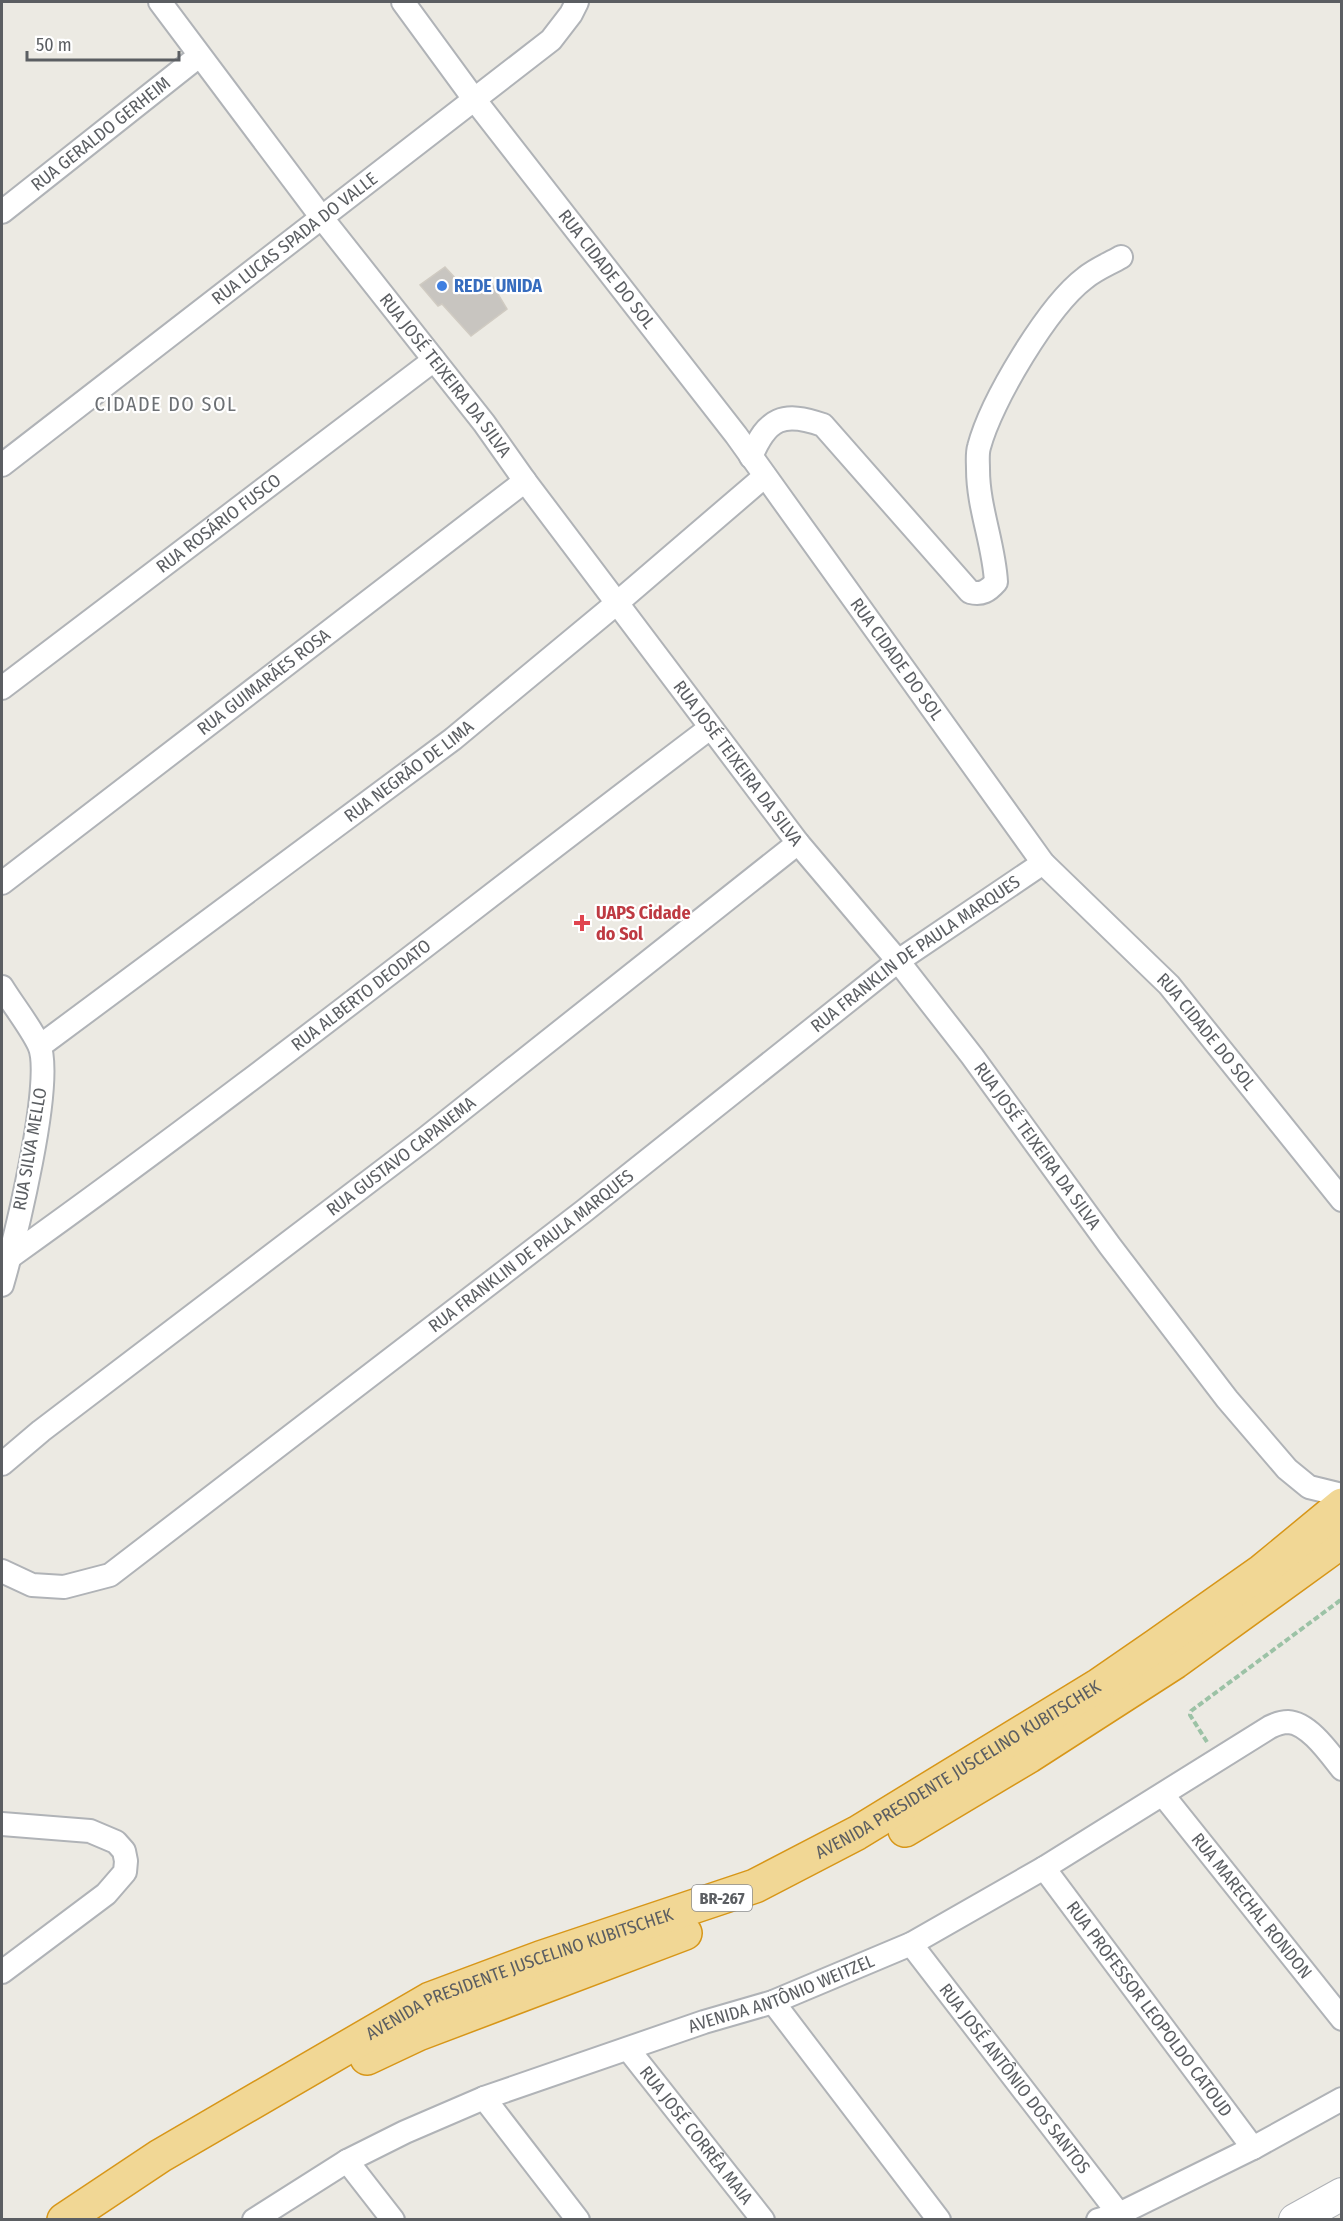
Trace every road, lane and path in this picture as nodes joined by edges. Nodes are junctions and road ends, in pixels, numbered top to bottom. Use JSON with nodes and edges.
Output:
{"nodes":[{"id":1,"x":160,"y":2,"type":"edge"},
{"id":2,"x":403,"y":2,"type":"edge"},
{"id":3,"x":577,"y":2,"type":"edge"},
{"id":4,"x":199,"y":56,"type":"junction"},
{"id":5,"x":474,"y":99,"type":"junction"},
{"id":6,"x":2,"y":212,"type":"edge"},
{"id":7,"x":322,"y":218,"type":"junction"},
{"id":8,"x":1121,"y":257,"type":"dead end"},
{"id":9,"x":434,"y":360,"type":"junction"},
{"id":10,"x":751,"y":457,"type":"junction"},
{"id":11,"x":2,"y":465,"type":"edge"},
{"id":12,"x":765,"y":476,"type":"junction"},
{"id":13,"x":525,"y":481,"type":"junction"},
{"id":14,"x":618,"y":603,"type":"junction"},
{"id":15,"x":2,"y":688,"type":"edge"},
{"id":16,"x":710,"y":728,"type":"junction"},
{"id":17,"x":798,"y":843,"type":"junction"},
{"id":18,"x":1043,"y":863,"type":"junction"},
{"id":19,"x":2,"y":883,"type":"edge"},
{"id":20,"x":898,"y":961,"type":"junction"},
{"id":21,"x":2,"y":987,"type":"edge"},
{"id":22,"x":40,"y":1046,"type":"junction"},
{"id":23,"x":1341,"y":1200,"type":"edge"},
{"id":24,"x":10,"y":1257,"type":"junction"},
{"id":25,"x":2,"y":1285,"type":"edge"},
{"id":26,"x":2,"y":1463,"type":"edge"},
{"id":27,"x":1341,"y":1495,"type":"edge"},
{"id":28,"x":1341,"y":1505,"type":"edge"},
{"id":29,"x":1341,"y":1540,"type":"edge"},
{"id":30,"x":2,"y":1571,"type":"edge"},
{"id":31,"x":1341,"y":1599,"type":"edge"},
{"id":32,"x":1219,"y":1760,"type":"junction"},
{"id":33,"x":1341,"y":1769,"type":"edge"},
{"id":34,"x":1163,"y":1795,"type":"junction"},
{"id":35,"x":2,"y":1824,"type":"edge"},
{"id":36,"x":1044,"y":1868,"type":"junction"},
{"id":37,"x":911,"y":1944,"type":"junction"},
{"id":38,"x":2,"y":1972,"type":"edge"},
{"id":39,"x":773,"y":2002,"type":"junction"},
{"id":40,"x":1341,"y":2019,"type":"edge"},
{"id":41,"x":628,"y":2049,"type":"junction"},
{"id":42,"x":484,"y":2098,"type":"junction"},
{"id":43,"x":1341,"y":2099,"type":"edge"},
{"id":44,"x":1253,"y":2148,"type":"junction"},
{"id":45,"x":347,"y":2161,"type":"junction"},
{"id":46,"x":1341,"y":2194,"type":"edge"},
{"id":47,"x":1109,"y":2217,"type":"edge"},
{"id":48,"x":64,"y":2220,"type":"edge"},
{"id":49,"x":102,"y":2220,"type":"edge"},
{"id":50,"x":254,"y":2220,"type":"edge"},
{"id":51,"x":393,"y":2220,"type":"edge"},
{"id":52,"x":578,"y":2220,"type":"edge"},
{"id":53,"x":763,"y":2220,"type":"edge"},
{"id":54,"x":939,"y":2220,"type":"edge"},
{"id":55,"x":1295,"y":2220,"type":"edge"}],
"edges":[{"from":1,"to":4,"type":"street","name":"RUA JOSÉ TEIXEIRA DA SILVA"},
{"from":2,"to":5,"type":"street"},
{"from":3,"to":5,"type":"street","name":"RUA LUCAS SPADA DO VALLE"},
{"from":4,"to":6,"type":"street","name":"RUA GERALDO GERHEIM"},
{"from":4,"to":7,"type":"street","name":"RUA JOSÉ TEIXEIRA DA SILVA"},
{"from":5,"to":7,"type":"street","name":"RUA LUCAS SPADA DO VALLE"},
{"from":5,"to":10,"type":"street","name":"RUA CIDADE DO SOL"},
{"from":7,"to":9,"type":"street","name":"RUA JOSÉ TEIXEIRA DA SILVA"},
{"from":7,"to":11,"type":"street","name":"RUA LUCAS SPADA DO VALLE"},
{"from":8,"to":10,"type":"street"},
{"from":9,"to":13,"type":"street","name":"RUA JOSÉ TEIXEIRA DA SILVA"},
{"from":9,"to":15,"type":"street","name":"RUA ROSÁRIO FUSCO"},
{"from":10,"to":12,"type":"street","name":"RUA CIDADE DO SOL"},
{"from":12,"to":14,"type":"street","name":"RUA NEGRÃO DE LIMA"},
{"from":12,"to":18,"type":"street","name":"RUA CIDADE DO SOL"},
{"from":13,"to":14,"type":"street","name":"RUA JOSÉ TEIXEIRA DA SILVA"},
{"from":13,"to":19,"type":"street","name":"RUA GUIMARÃES ROSA"},
{"from":14,"to":16,"type":"street","name":"RUA JOSÉ TEIXEIRA DA SILVA"},
{"from":14,"to":22,"type":"street","name":"RUA NEGRÃO DE LIMA"},
{"from":16,"to":17,"type":"street","name":"RUA JOSÉ TEIXEIRA DA SILVA"},
{"from":16,"to":24,"type":"street","name":"RUA ALBERTO DEODATO"},
{"from":17,"to":20,"type":"street","name":"RUA JOSÉ TEIXEIRA DA SILVA"},
{"from":17,"to":26,"type":"street","name":"RUA GUSTAVO CAPANEMA"},
{"from":18,"to":20,"type":"street","name":"RUA FRANKLIN DE PAULA MARQUES"},
{"from":18,"to":23,"type":"street","name":"RUA CIDADE DO SOL"},
{"from":20,"to":27,"type":"street","name":"RUA JOSÉ TEIXEIRA DA SILVA"},
{"from":20,"to":30,"type":"street","name":"RUA FRANKLIN DE PAULA MARQUES"},
{"from":21,"to":22,"type":"street","name":"RUA SILVA MELLO"},
{"from":22,"to":24,"type":"street","name":"RUA SILVA MELLO"},
{"from":24,"to":25,"type":"street","name":"RUA SILVA MELLO"},
{"from":28,"to":48,"type":"highway","name":"AVENIDA PRESIDENTE JUSCELINO KUBITSCHEK","number":"BR-267"},
{"from":29,"to":49,"type":"highway","name":"AVENIDA PRESIDENTE JUSCELINO KUBITSCHEK","number":"BR-267"},
{"from":31,"to":32,"type":"path"},
{"from":32,"to":33,"type":"street","name":"AVENIDA ANTÔNIO WEITZEL"},
{"from":32,"to":34,"type":"street","name":"AVENIDA ANTÔNIO WEITZEL"},
{"from":34,"to":36,"type":"street","name":"AVENIDA ANTÔNIO WEITZEL"},
{"from":34,"to":40,"type":"street","name":"RUA MARECHAL RONDON"},
{"from":35,"to":38,"type":"street"},
{"from":36,"to":37,"type":"street","name":"AVENIDA ANTÔNIO WEITZEL"},
{"from":36,"to":44,"type":"street","name":"RUA PROFESSOR LEOPOLDO CATOUD"},
{"from":37,"to":39,"type":"street","name":"AVENIDA ANTÔNIO WEITZEL"},
{"from":37,"to":47,"type":"street","name":"RUA JOSÉ ANTÔNIO DOS SANTOS"},
{"from":39,"to":41,"type":"street","name":"AVENIDA ANTÔNIO WEITZEL"},
{"from":39,"to":54,"type":"street"},
{"from":41,"to":42,"type":"street","name":"AVENIDA ANTÔNIO WEITZEL"},
{"from":41,"to":53,"type":"street","name":"RUA JOSÉ CORRÊA MAIA"},
{"from":42,"to":45,"type":"street","name":"AVENIDA ANTÔNIO WEITZEL"},
{"from":42,"to":52,"type":"street"},
{"from":43,"to":44,"type":"street"},
{"from":44,"to":47,"type":"street"},
{"from":45,"to":50,"type":"street","name":"AVENIDA ANTÔNIO WEITZEL"},
{"from":45,"to":51,"type":"street"},
{"from":46,"to":55,"type":"main road"}]}
